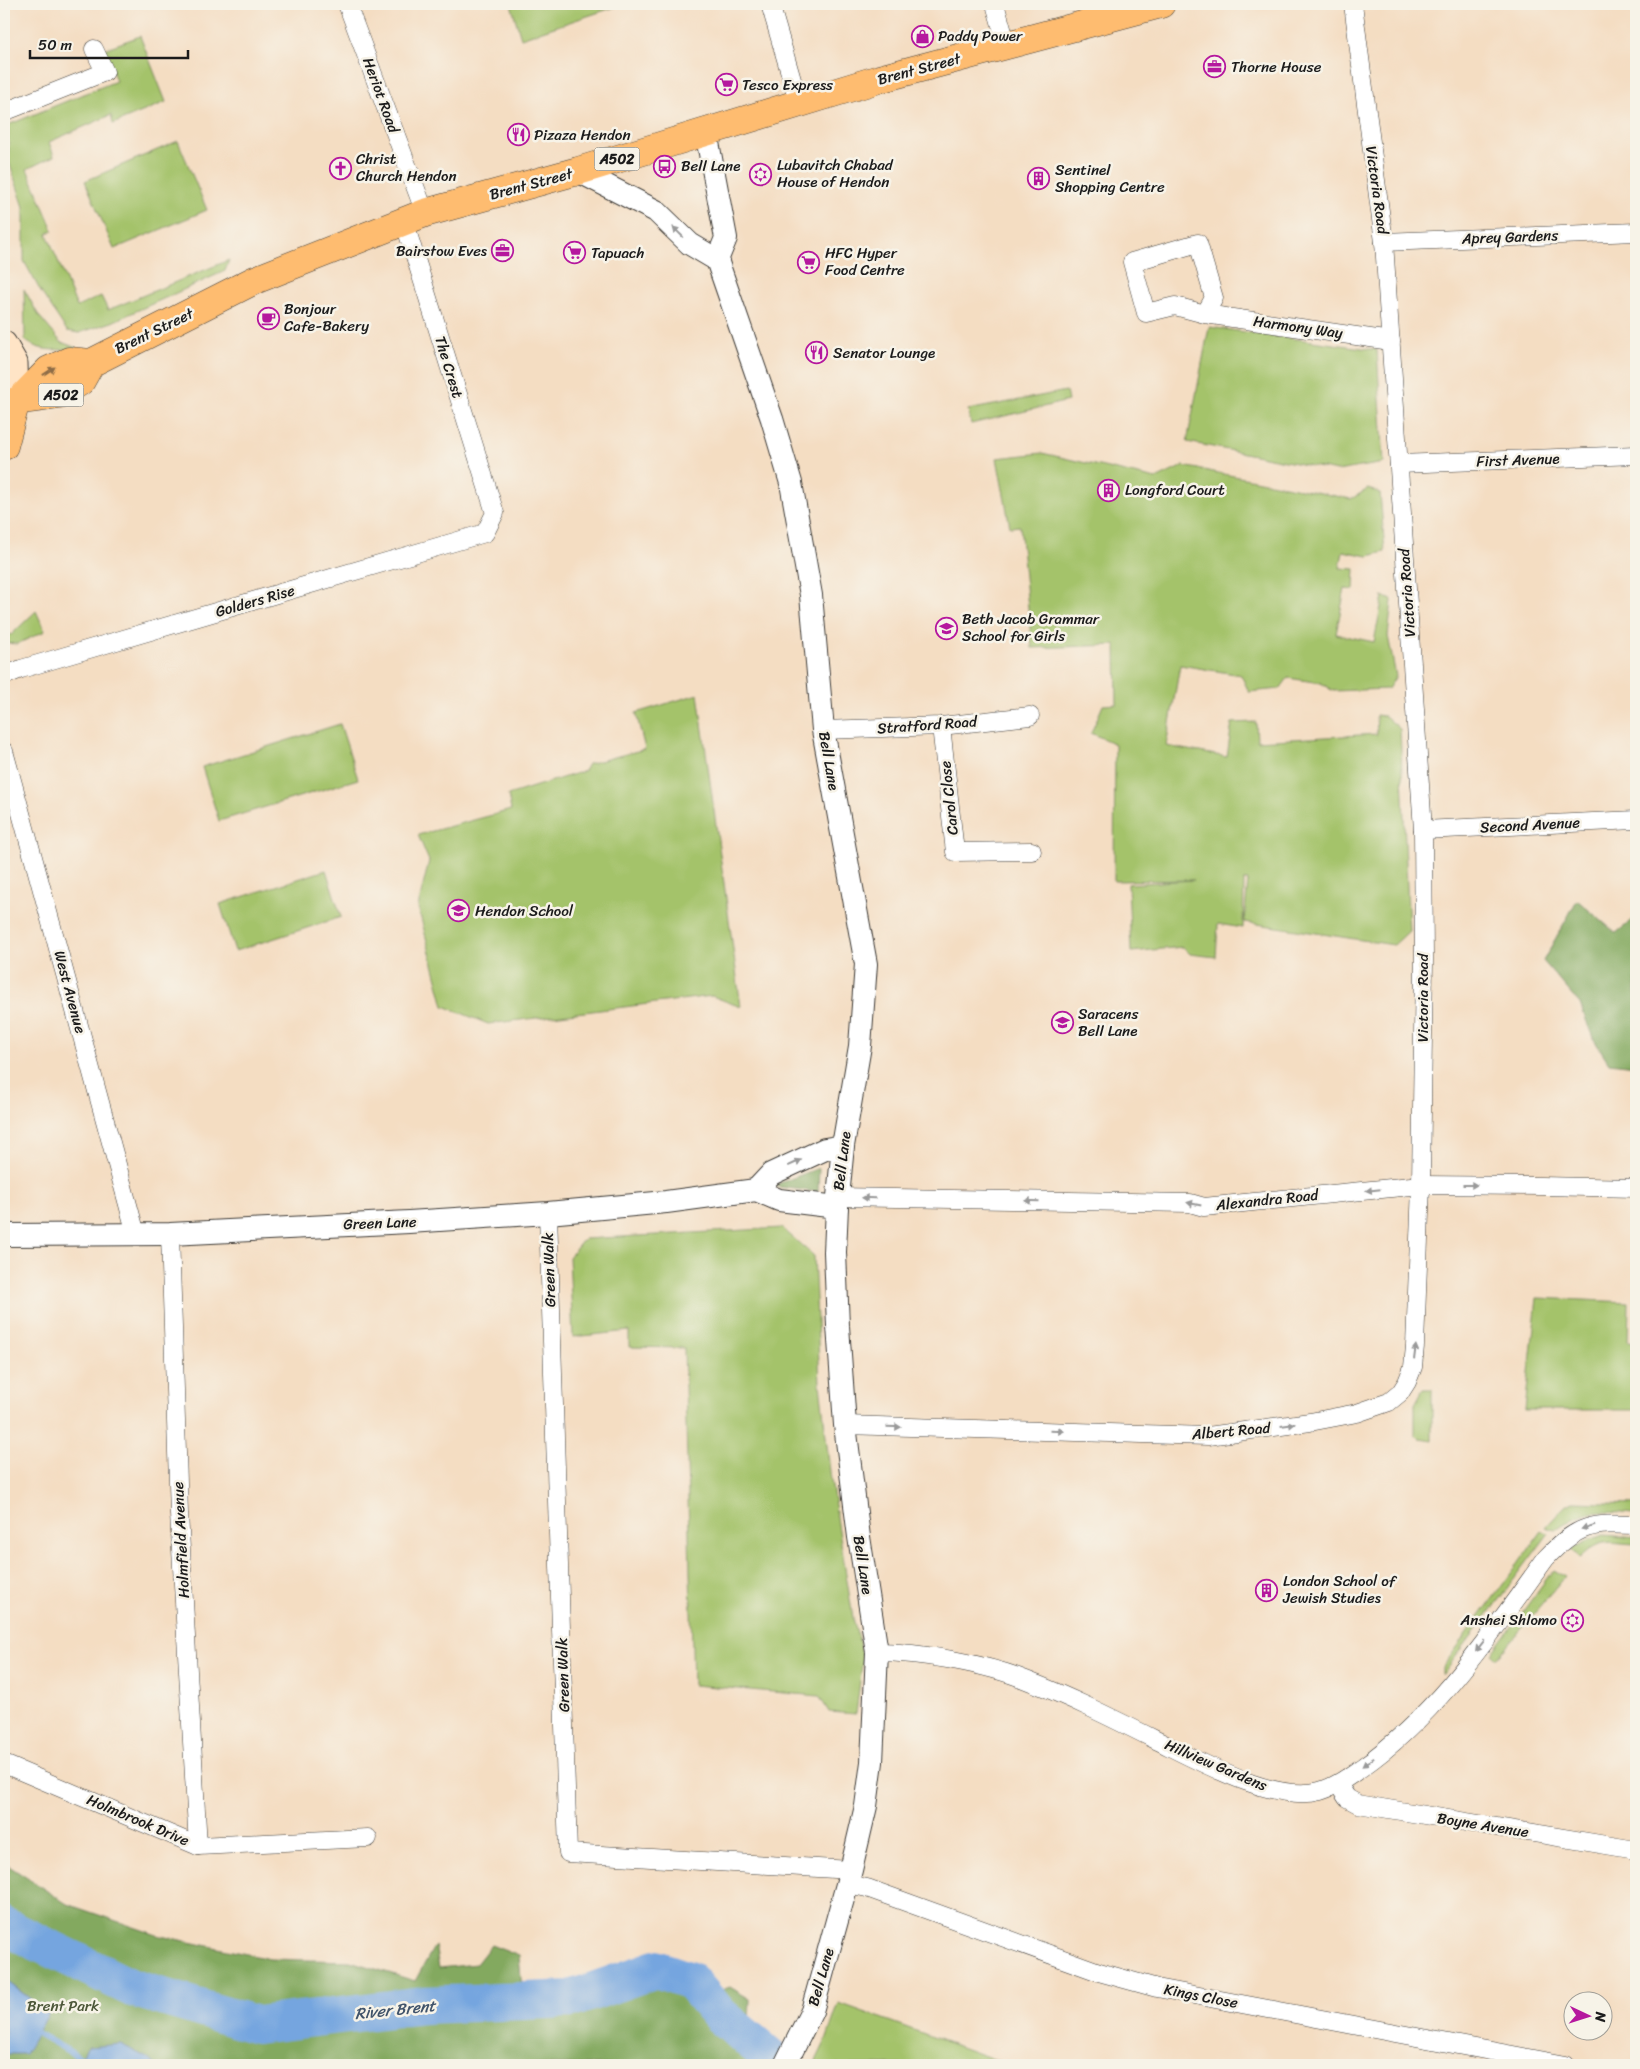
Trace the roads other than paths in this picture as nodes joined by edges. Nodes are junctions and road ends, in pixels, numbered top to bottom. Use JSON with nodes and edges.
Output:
{"nodes":[{"id":1,"x":347,"y":4,"type":"edge"},
{"id":2,"x":770,"y":4,"type":"edge"},
{"id":3,"x":995,"y":4,"type":"edge"},
{"id":4,"x":1161,"y":4,"type":"edge"},
{"id":5,"x":1353,"y":4,"type":"edge"},
{"id":6,"x":1007,"y":46,"type":"junction"},
{"id":7,"x":94,"y":48,"type":"dead end"},
{"id":8,"x":799,"y":104,"type":"junction"},
{"id":9,"x":4,"y":112,"type":"edge"},
{"id":10,"x":706,"y":132,"type":"junction"},
{"id":11,"x":578,"y":171,"type":"junction"},
{"id":12,"x":415,"y":217,"type":"junction"},
{"id":13,"x":1636,"y":232,"type":"edge"},
{"id":14,"x":1384,"y":242,"type":"junction"},
{"id":15,"x":717,"y":260,"type":"junction"},
{"id":16,"x":1205,"y":314,"type":"junction"},
{"id":17,"x":1391,"y":341,"type":"junction"},
{"id":18,"x":4,"y":344,"type":"edge"},
{"id":19,"x":7,"y":402,"type":"edge"},
{"id":20,"x":4,"y":446,"type":"edge"},
{"id":21,"x":1636,"y":455,"type":"edge"},
{"id":22,"x":1399,"y":464,"type":"junction"},
{"id":23,"x":495,"y":513,"type":"joint"},
{"id":24,"x":4,"y":676,"type":"edge"},
{"id":25,"x":1030,"y":716,"type":"dead end"},
{"id":26,"x":941,"y":726,"type":"junction"},
{"id":27,"x":823,"y":730,"type":"junction"},
{"id":28,"x":4,"y":751,"type":"edge"},
{"id":29,"x":1636,"y":820,"type":"edge"},
{"id":30,"x":1423,"y":830,"type":"junction"},
{"id":31,"x":1032,"y":851,"type":"dead end"},
{"id":32,"x":843,"y":1146,"type":"junction"},
{"id":33,"x":1422,"y":1185,"type":"junction"},
{"id":34,"x":1636,"y":1188,"type":"edge"},
{"id":35,"x":756,"y":1190,"type":"junction"},
{"id":36,"x":837,"y":1202,"type":"junction"},
{"id":37,"x":548,"y":1213,"type":"junction"},
{"id":38,"x":136,"y":1234,"type":"junction"},
{"id":39,"x":170,"y":1234,"type":"junction"},
{"id":40,"x":4,"y":1235,"type":"edge"},
{"id":41,"x":846,"y":1425,"type":"junction"},
{"id":42,"x":1636,"y":1525,"type":"edge"},
{"id":43,"x":877,"y":1652,"type":"junction"},
{"id":44,"x":4,"y":1764,"type":"edge"},
{"id":45,"x":1338,"y":1784,"type":"junction"},
{"id":46,"x":368,"y":1838,"type":"dead end"},
{"id":47,"x":198,"y":1846,"type":"junction"},
{"id":48,"x":1636,"y":1850,"type":"edge"},
{"id":49,"x":850,"y":1877,"type":"junction"},
{"id":50,"x":785,"y":2065,"type":"edge"},
{"id":51,"x":1565,"y":2065,"type":"edge"}],
"edges":[{"from":1,"to":12,"type":"street","name":"Heriot Road"},
{"from":2,"to":8,"type":"street"},
{"from":3,"to":6,"type":"street"},
{"from":4,"to":6,"type":"main road","name":"Brent Street","number":"A502"},
{"from":5,"to":14,"type":"street","name":"Victoria Road"},
{"from":6,"to":8,"type":"main road","name":"Brent Street","number":"A502"},
{"from":7,"to":9,"type":"street"},
{"from":8,"to":10,"type":"main road","name":"Brent Street","number":"A502"},
{"from":10,"to":11,"type":"main road","name":"Brent Street","number":"A502"},
{"from":10,"to":15,"type":"street"},
{"from":11,"to":12,"type":"main road","name":"Brent Street","number":"A502"},
{"from":15,"to":11,"type":"street","one_way":true},
{"from":12,"to":19,"type":"main road","name":"Brent Street","number":"A502"},
{"from":12,"to":23,"type":"street","name":"The Crest"},
{"from":13,"to":14,"type":"street","name":"Aprey Gardens"},
{"from":14,"to":17,"type":"street","name":"Victoria Road"},
{"from":15,"to":27,"type":"street","name":"Bell Lane"},
{"from":16,"to":16,"type":"street","name":"Harmony Way"},
{"from":16,"to":17,"type":"street","name":"Harmony Way"},
{"from":17,"to":22,"type":"street","name":"Victoria Road"},
{"from":18,"to":19,"type":"main road"},
{"from":19,"to":20,"type":"main road"},
{"from":21,"to":22,"type":"street","name":"First Avenue"},
{"from":22,"to":30,"type":"street","name":"Victoria Road"},
{"from":23,"to":24,"type":"street","name":"Golders Rise"},
{"from":25,"to":26,"type":"street","name":"Stratford Road"},
{"from":26,"to":27,"type":"street","name":"Stratford Road"},
{"from":26,"to":31,"type":"street","name":"Carol Close"},
{"from":27,"to":32,"type":"street","name":"Bell Lane"},
{"from":28,"to":38,"type":"street","name":"West Avenue"},
{"from":29,"to":30,"type":"street","name":"Second Avenue"},
{"from":30,"to":33,"type":"street","name":"Victoria Road"},
{"from":35,"to":32,"type":"street","one_way":true},
{"from":32,"to":36,"type":"street","name":"Bell Lane"},
{"from":33,"to":34,"type":"street","name":"Alexandra Road","one_way":true},
{"from":33,"to":36,"type":"street","name":"Alexandra Road","one_way":true},
{"from":41,"to":33,"type":"street","name":"Albert Road","one_way":true},
{"from":35,"to":36,"type":"street"},
{"from":35,"to":37,"type":"street","name":"Green Lane"},
{"from":36,"to":41,"type":"street","name":"Bell Lane"},
{"from":37,"to":39,"type":"street","name":"Green Lane"},
{"from":37,"to":49,"type":"street","name":"Green Walk"},
{"from":38,"to":39,"type":"street","name":"Green Lane"},
{"from":38,"to":40,"type":"street","name":"Green Lane"},
{"from":39,"to":47,"type":"street","name":"Holmfield Avenue"},
{"from":41,"to":43,"type":"street","name":"Bell Lane"},
{"from":42,"to":45,"type":"street","name":"Hillview Gardens","one_way":true},
{"from":43,"to":45,"type":"street","name":"Hillview Gardens"},
{"from":43,"to":49,"type":"street","name":"Bell Lane"},
{"from":44,"to":47,"type":"street","name":"Holmbrook Drive"},
{"from":45,"to":48,"type":"street","name":"Boyne Avenue"},
{"from":46,"to":47,"type":"street","name":"Holmbrook Drive"},
{"from":49,"to":50,"type":"street","name":"Bell Lane"},
{"from":49,"to":51,"type":"street","name":"Kings Close"}]}
